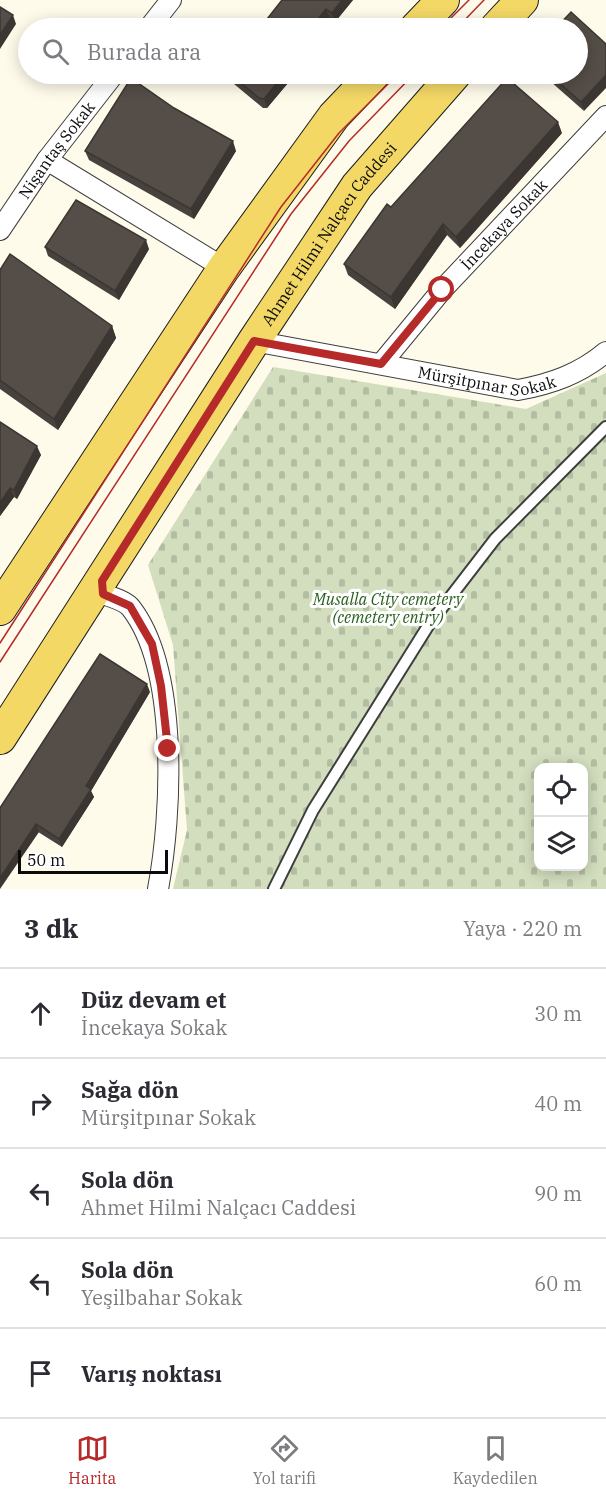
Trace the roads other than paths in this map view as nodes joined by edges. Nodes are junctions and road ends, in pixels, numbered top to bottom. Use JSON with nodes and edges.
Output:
{"nodes":[{"id":1,"x":171,"y":0,"type":"edge"},
{"id":2,"x":443,"y":0,"type":"edge"},
{"id":3,"x":522,"y":0,"type":"edge"},
{"id":4,"x":157,"y":18,"type":"edge"},
{"id":5,"x":426,"y":18,"type":"edge"},
{"id":6,"x":505,"y":18,"type":"edge"},
{"id":7,"x":106,"y":84,"type":"edge"},
{"id":8,"x":364,"y":84,"type":"edge"},
{"id":9,"x":446,"y":84,"type":"edge"},
{"id":10,"x":606,"y":116,"type":"edge"},
{"id":11,"x":47,"y":160,"type":"junction"},
{"id":12,"x":0,"y":230,"type":"edge"},
{"id":13,"x":224,"y":268,"type":"junction"},
{"id":14,"x":254,"y":341,"type":"junction"},
{"id":15,"x":606,"y":352,"type":"edge"},
{"id":16,"x":381,"y":364,"type":"junction"},
{"id":17,"x":606,"y":427,"type":"edge"},
{"id":18,"x":102,"y":581,"type":"junction"},
{"id":19,"x":0,"y":609,"type":"edge"},
{"id":20,"x":0,"y":738,"type":"edge"},
{"id":21,"x":158,"y":889,"type":"edge"},
{"id":22,"x":274,"y":889,"type":"edge"}],
"edges":[{"from":1,"to":4,"type":"street"},
{"from":2,"to":5,"type":"main road"},
{"from":3,"to":6,"type":"main road"},
{"from":7,"to":11,"type":"street","name":"Nişantaş Sokak"},
{"from":8,"to":13,"type":"main road"},
{"from":9,"to":14,"type":"main road","name":"Ahmet Hilmi Nalçacı Caddesi"},
{"from":10,"to":16,"type":"street","name":"İncekaya Sokak"},
{"from":11,"to":12,"type":"street","name":"Nişantaş Sokak"},
{"from":11,"to":13,"type":"street"},
{"from":13,"to":19,"type":"main road"},
{"from":14,"to":16,"type":"street","name":"Mürşitpınar Sokak"},
{"from":14,"to":18,"type":"main road","name":"Ahmet Hilmi Nalçacı Caddesi"},
{"from":15,"to":16,"type":"street","name":"Mürşitpınar Sokak"},
{"from":17,"to":22,"type":"lane"},
{"from":18,"to":20,"type":"main road","name":"Ahmet Hilmi Nalçacı Caddesi"},
{"from":18,"to":21,"type":"street"}]}
